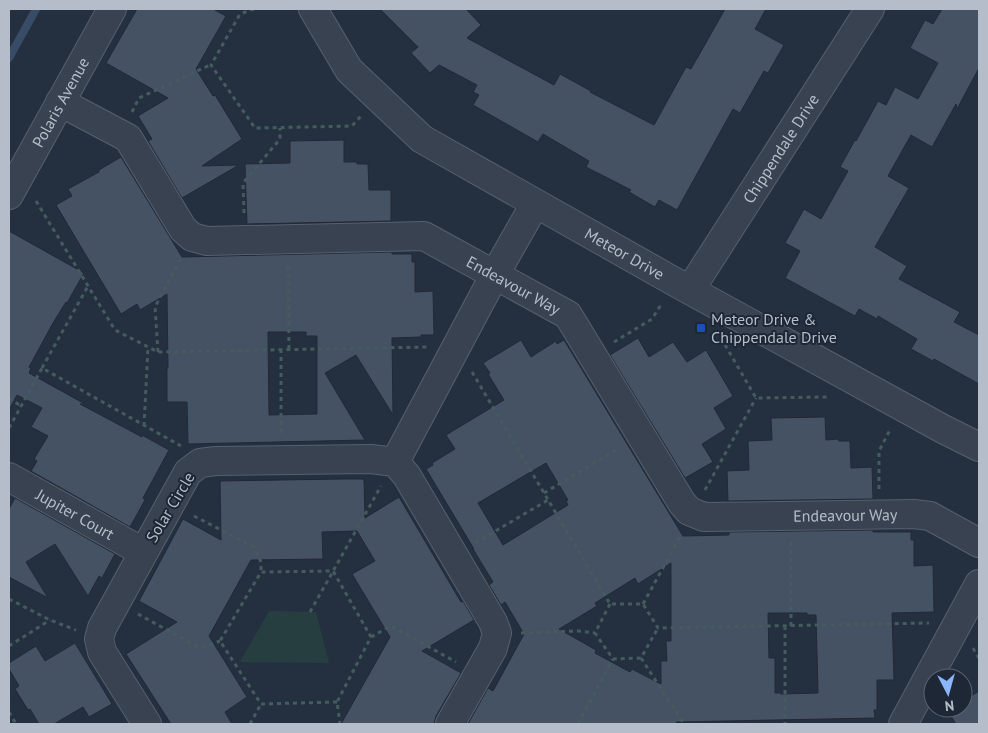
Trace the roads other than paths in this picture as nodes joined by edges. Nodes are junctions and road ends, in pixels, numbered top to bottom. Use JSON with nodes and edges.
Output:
{"nodes":[{"id":1,"x":112,"y":9,"type":"edge"},
{"id":2,"x":313,"y":9,"type":"edge"},
{"id":3,"x":870,"y":9,"type":"edge"},
{"id":4,"x":60,"y":102,"type":"junction"},
{"id":5,"x":14,"y":185,"type":"edge"},
{"id":6,"x":535,"y":204,"type":"junction"},
{"id":7,"x":494,"y":276,"type":"junction"},
{"id":8,"x":683,"y":286,"type":"junction"},
{"id":9,"x":979,"y":447,"type":"edge"},
{"id":10,"x":394,"y":462,"type":"junction"},
{"id":11,"x":9,"y":476,"type":"edge"},
{"id":12,"x":979,"y":543,"type":"edge"},
{"id":13,"x":143,"y":552,"type":"junction"},
{"id":14,"x":979,"y":584,"type":"edge"},
{"id":15,"x":146,"y":724,"type":"edge"},
{"id":16,"x":450,"y":724,"type":"edge"},
{"id":17,"x":903,"y":724,"type":"edge"}],
"edges":[{"from":1,"to":4,"type":"street","name":"Polaris Avenue"},
{"from":2,"to":6,"type":"street","name":"Meteor Drive"},
{"from":3,"to":8,"type":"street","name":"Chippendale Drive"},
{"from":4,"to":5,"type":"street","name":"Polaris Avenue"},
{"from":4,"to":7,"type":"street","name":"Endeavour Way"},
{"from":6,"to":7,"type":"street"},
{"from":6,"to":8,"type":"street","name":"Meteor Drive"},
{"from":7,"to":10,"type":"street"},
{"from":7,"to":12,"type":"street","name":"Endeavour Way"},
{"from":8,"to":9,"type":"street","name":"Meteor Drive"},
{"from":10,"to":13,"type":"street","name":"Solar Circle"},
{"from":10,"to":16,"type":"street"},
{"from":11,"to":13,"type":"street","name":"Jupiter Court"},
{"from":13,"to":15,"type":"street","name":"Solar Circle"},
{"from":14,"to":17,"type":"street"}]}
